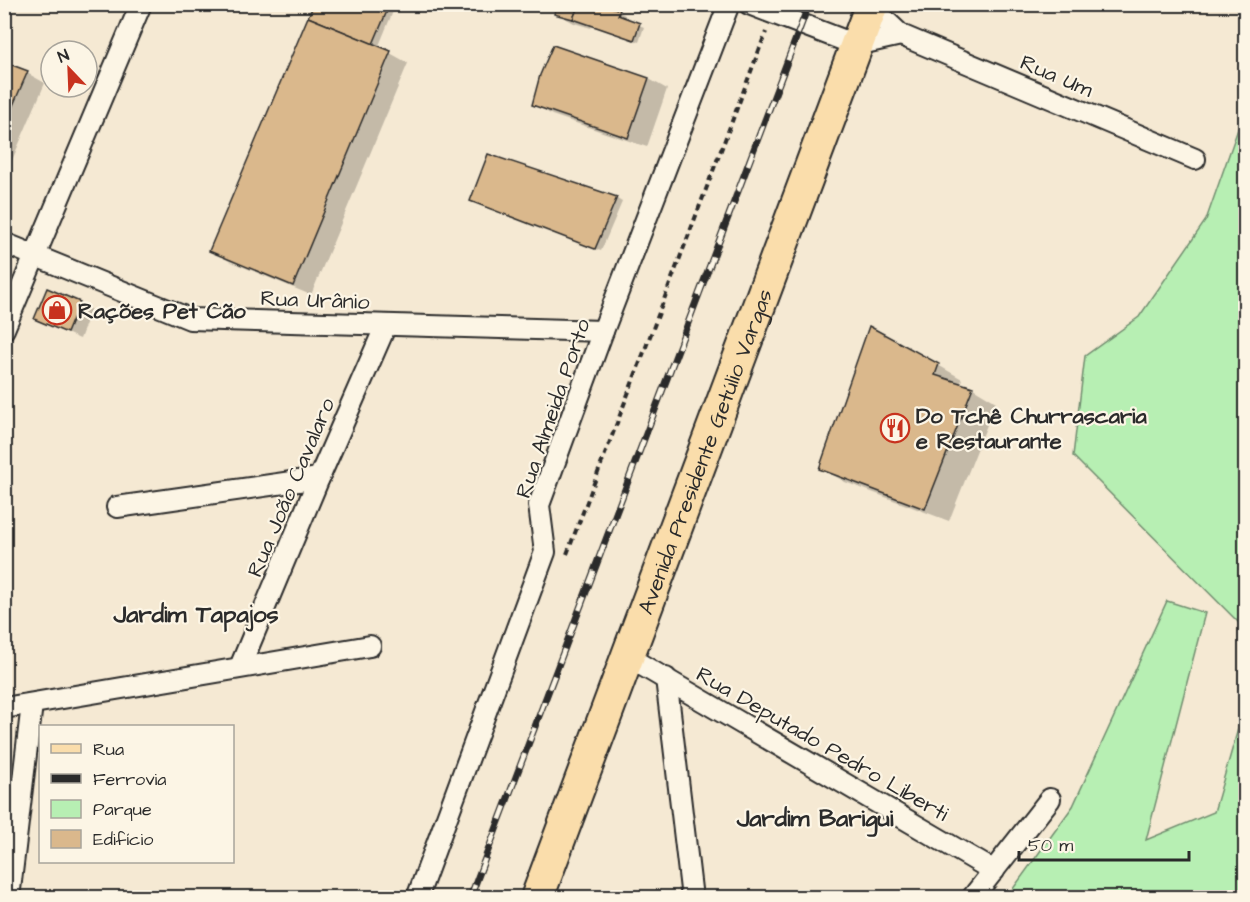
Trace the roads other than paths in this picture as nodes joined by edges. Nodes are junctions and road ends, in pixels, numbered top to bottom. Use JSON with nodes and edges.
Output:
{"nodes":[{"id":1,"x":141,"y":4,"type":"edge"},
{"id":2,"x":729,"y":4,"type":"edge"},
{"id":3,"x":749,"y":4,"type":"edge"},
{"id":4,"x":870,"y":5,"type":"edge"},
{"id":5,"x":901,"y":35,"type":"junction"},
{"id":6,"x":856,"y":45,"type":"junction"},
{"id":7,"x":1195,"y":159,"type":"dead end"},
{"id":8,"x":4,"y":243,"type":"edge"},
{"id":9,"x":35,"y":256,"type":"junction"},
{"id":10,"x":386,"y":325,"type":"junction"},
{"id":11,"x":4,"y":329,"type":"edge"},
{"id":12,"x":603,"y":331,"type":"junction"},
{"id":13,"x":319,"y":478,"type":"junction"},
{"id":14,"x":117,"y":507,"type":"dead end"},
{"id":15,"x":370,"y":646,"type":"dead end"},
{"id":16,"x":628,"y":657,"type":"junction"},
{"id":17,"x":240,"y":667,"type":"junction"},
{"id":18,"x":666,"y":678,"type":"junction"},
{"id":19,"x":32,"y":704,"type":"junction"},
{"id":20,"x":4,"y":708,"type":"edge"},
{"id":21,"x":1050,"y":800,"type":"dead end"},
{"id":22,"x":993,"y":871,"type":"junction"},
{"id":23,"x":9,"y":897,"type":"edge"},
{"id":24,"x":417,"y":897,"type":"edge"},
{"id":25,"x":537,"y":897,"type":"edge"},
{"id":26,"x":692,"y":897,"type":"edge"},
{"id":27,"x":972,"y":897,"type":"edge"}],
"edges":[{"from":1,"to":9,"type":"street"},
{"from":2,"to":12,"type":"street","name":"Rua Almeida Porto"},
{"from":3,"to":6,"type":"street"},
{"from":4,"to":5,"type":"street","name":"Rua Um"},
{"from":4,"to":6,"type":"main road","name":"Avenida Presidente Getúlio Vargas"},
{"from":5,"to":6,"type":"street"},
{"from":5,"to":7,"type":"street","name":"Rua Um"},
{"from":6,"to":16,"type":"main road","name":"Avenida Presidente Getúlio Vargas"},
{"from":8,"to":9,"type":"street","name":"Rua Urânio"},
{"from":9,"to":10,"type":"street","name":"Rua Urânio"},
{"from":9,"to":11,"type":"street"},
{"from":10,"to":12,"type":"street","name":"Rua Urânio"},
{"from":10,"to":13,"type":"street","name":"Rua João Cavalaro"},
{"from":12,"to":24,"type":"street","name":"Rua Almeida Porto"},
{"from":13,"to":14,"type":"street"},
{"from":13,"to":17,"type":"street","name":"Rua João Cavalaro"},
{"from":15,"to":17,"type":"street"},
{"from":16,"to":18,"type":"street","name":"Rua Deputado Pedro Liberti"},
{"from":16,"to":25,"type":"main road","name":"Avenida Presidente Getúlio Vargas"},
{"from":17,"to":19,"type":"street"},
{"from":18,"to":22,"type":"street","name":"Rua Deputado Pedro Liberti"},
{"from":18,"to":26,"type":"street"},
{"from":19,"to":20,"type":"street"},
{"from":19,"to":23,"type":"street"},
{"from":21,"to":22,"type":"street"},
{"from":22,"to":27,"type":"street"}]}
